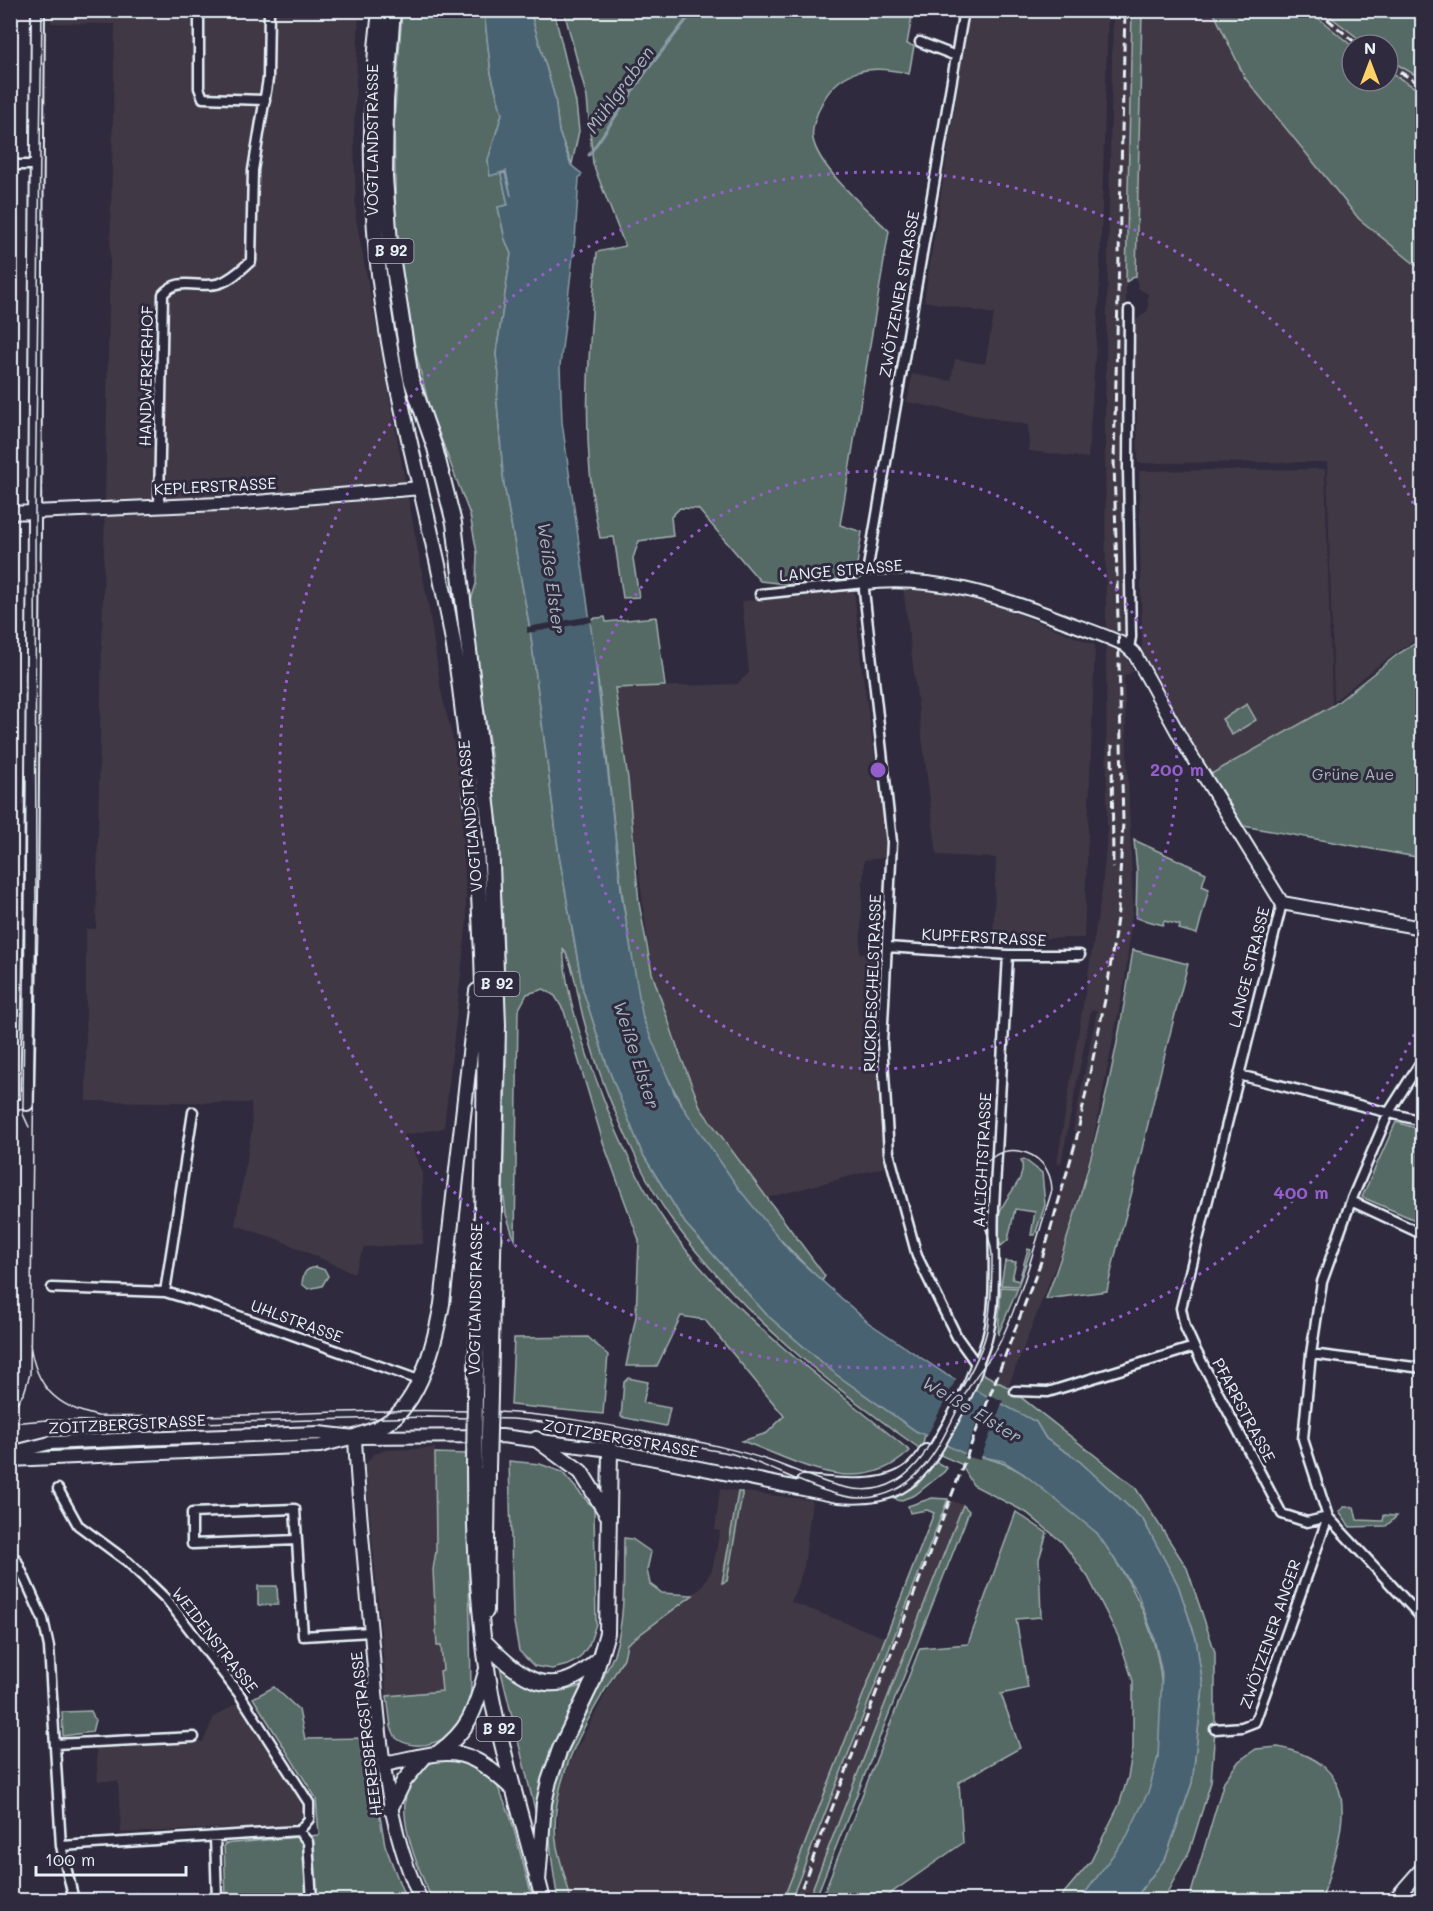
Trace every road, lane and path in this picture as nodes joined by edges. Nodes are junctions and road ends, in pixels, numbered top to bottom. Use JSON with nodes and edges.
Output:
{"nodes":[{"id":1,"x":38,"y":10,"type":"edge"},
{"id":2,"x":199,"y":10,"type":"edge"},
{"id":3,"x":269,"y":10,"type":"edge"},
{"id":4,"x":380,"y":10,"type":"edge"},
{"id":5,"x":393,"y":10,"type":"edge"},
{"id":6,"x":964,"y":10,"type":"edge"},
{"id":7,"x":920,"y":42,"type":"dead end"},
{"id":8,"x":956,"y":56,"type":"junction"},
{"id":9,"x":265,"y":100,"type":"junction"},
{"id":10,"x":10,"y":165,"type":"edge"},
{"id":11,"x":35,"y":165,"type":"junction"},
{"id":12,"x":1129,"y":310,"type":"dead end"},
{"id":13,"x":445,"y":484,"type":"junction"},
{"id":14,"x":421,"y":488,"type":"junction"},
{"id":15,"x":159,"y":505,"type":"junction"},
{"id":16,"x":33,"y":512,"type":"junction"},
{"id":17,"x":10,"y":513,"type":"edge"},
{"id":18,"x":864,"y":583,"type":"junction"},
{"id":19,"x":760,"y":594,"type":"dead end"},
{"id":20,"x":1129,"y":648,"type":"junction"},
{"id":21,"x":1282,"y":903,"type":"junction"},
{"id":22,"x":1422,"y":928,"type":"edge"},
{"id":23,"x":887,"y":947,"type":"junction"},
{"id":24,"x":1008,"y":955,"type":"junction"},
{"id":25,"x":1080,"y":955,"type":"dead end"},
{"id":26,"x":482,"y":957,"type":"junction"},
{"id":27,"x":1422,"y":1060,"type":"edge"},
{"id":28,"x":1239,"y":1075,"type":"junction"},
{"id":29,"x":10,"y":1104,"type":"edge"},
{"id":30,"x":27,"y":1104,"type":"joint"},
{"id":31,"x":194,"y":1112,"type":"dead end"},
{"id":32,"x":1389,"y":1112,"type":"junction"},
{"id":33,"x":1422,"y":1121,"type":"edge"},
{"id":34,"x":1351,"y":1201,"type":"junction"},
{"id":35,"x":1422,"y":1234,"type":"edge"},
{"id":36,"x":52,"y":1288,"type":"dead end"},
{"id":37,"x":165,"y":1292,"type":"junction"},
{"id":38,"x":1194,"y":1347,"type":"junction"},
{"id":39,"x":1311,"y":1354,"type":"junction"},
{"id":40,"x":977,"y":1365,"type":"junction"},
{"id":41,"x":1422,"y":1368,"type":"edge"},
{"id":42,"x":419,"y":1380,"type":"junction"},
{"id":43,"x":1015,"y":1391,"type":"dead end"},
{"id":44,"x":355,"y":1437,"type":"junction"},
{"id":45,"x":536,"y":1439,"type":"junction"},
{"id":46,"x":610,"y":1450,"type":"junction"},
{"id":47,"x":10,"y":1453,"type":"edge"},
{"id":48,"x":929,"y":1453,"type":"junction"},
{"id":49,"x":10,"y":1460,"type":"edge"},
{"id":50,"x":772,"y":1482,"type":"junction"},
{"id":51,"x":58,"y":1490,"type":"dead end"},
{"id":52,"x":609,"y":1516,"type":"junction"},
{"id":53,"x":1328,"y":1517,"type":"junction"},
{"id":54,"x":297,"y":1540,"type":"junction"},
{"id":55,"x":10,"y":1559,"type":"edge"},
{"id":56,"x":1422,"y":1617,"type":"edge"},
{"id":57,"x":371,"y":1632,"type":"junction"},
{"id":58,"x":484,"y":1634,"type":"junction"},
{"id":59,"x":600,"y":1657,"type":"junction"},
{"id":60,"x":488,"y":1668,"type":"junction"},
{"id":61,"x":1215,"y":1729,"type":"dead end"},
{"id":62,"x":194,"y":1737,"type":"dead end"},
{"id":63,"x":55,"y":1744,"type":"junction"},
{"id":64,"x":431,"y":1754,"type":"junction"},
{"id":65,"x":384,"y":1764,"type":"junction"},
{"id":66,"x":514,"y":1790,"type":"junction"},
{"id":67,"x":390,"y":1809,"type":"junction"},
{"id":68,"x":299,"y":1831,"type":"junction"},
{"id":69,"x":215,"y":1837,"type":"junction"},
{"id":70,"x":61,"y":1846,"type":"junction"},
{"id":71,"x":1422,"y":1868,"type":"edge"},
{"id":72,"x":538,"y":1881,"type":"junction"},
{"id":73,"x":74,"y":1900,"type":"edge"},
{"id":74,"x":218,"y":1900,"type":"edge"},
{"id":75,"x":312,"y":1900,"type":"edge"},
{"id":76,"x":422,"y":1900,"type":"edge"},
{"id":77,"x":543,"y":1900,"type":"edge"},
{"id":78,"x":1394,"y":1900,"type":"edge"}],
"edges":[{"from":1,"to":11,"type":"street"},
{"from":2,"to":9,"type":"street"},
{"from":3,"to":9,"type":"street","name":"HANDWERKERHOF"},
{"from":4,"to":14,"type":"main road","name":"VOGTLANDSTRASSE","number":"B 92"},
{"from":5,"to":13,"type":"main road","name":"VOGTLANDSTRASSE","number":"B 92"},
{"from":6,"to":8,"type":"street","name":"ZWÖTZENER STRASSE"},
{"from":7,"to":8,"type":"street"},
{"from":8,"to":18,"type":"street","name":"ZWÖTZENER STRASSE"},
{"from":9,"to":15,"type":"street","name":"HANDWERKERHOF"},
{"from":10,"to":11,"type":"street"},
{"from":11,"to":16,"type":"street"},
{"from":12,"to":20,"type":"street"},
{"from":13,"to":14,"type":"main road"},
{"from":13,"to":58,"type":"main road","name":"VOGTLANDSTRASSE","number":"B 92","bridge":true},
{"from":14,"to":15,"type":"street","name":"KEPLERSTRASSE"},
{"from":14,"to":26,"type":"main road","name":"VOGTLANDSTRASSE","number":"B 92"},
{"from":15,"to":16,"type":"street","name":"KEPLERSTRASSE"},
{"from":16,"to":17,"type":"street","name":"KEPLERSTRASSE"},
{"from":16,"to":30,"type":"street"},
{"from":18,"to":19,"type":"street","name":"LANGE STRASSE"},
{"from":18,"to":20,"type":"street","name":"LANGE STRASSE"},
{"from":18,"to":23,"type":"street","name":"RUCKDESCHELSTRASSE"},
{"from":20,"to":21,"type":"street","name":"LANGE STRASSE"},
{"from":21,"to":22,"type":"street"},
{"from":21,"to":28,"type":"street","name":"LANGE STRASSE"},
{"from":23,"to":24,"type":"street","name":"KUPFERSTRASSE"},
{"from":23,"to":40,"type":"street","name":"RUCKDESCHELSTRASSE"},
{"from":24,"to":25,"type":"street","name":"KUPFERSTRASSE"},
{"from":24,"to":40,"type":"street","name":"AALICHTSTRASSE"},
{"from":26,"to":42,"type":"main road"},
{"from":26,"to":58,"type":"main road","name":"VOGTLANDSTRASSE","number":"B 92","bridge":true},
{"from":27,"to":32,"type":"street"},
{"from":28,"to":32,"type":"street"},
{"from":28,"to":38,"type":"street","name":"LANGE STRASSE"},
{"from":29,"to":30,"type":"street"},
{"from":31,"to":37,"type":"street"},
{"from":32,"to":33,"type":"street"},
{"from":32,"to":34,"type":"street"},
{"from":34,"to":35,"type":"street"},
{"from":34,"to":39,"type":"street"},
{"from":36,"to":37,"type":"street","name":"UHLSTRASSE"},
{"from":37,"to":42,"type":"street","name":"UHLSTRASSE"},
{"from":38,"to":43,"type":"street","name":"PFARRSTRASSE"},
{"from":38,"to":53,"type":"street","name":"PFARRSTRASSE"},
{"from":39,"to":41,"type":"street"},
{"from":39,"to":53,"type":"street"},
{"from":40,"to":48,"type":"street"},
{"from":42,"to":44,"type":"main road"},
{"from":44,"to":45,"type":"street","name":"ZOITZBERGSTRASSE"},
{"from":44,"to":47,"type":"street","name":"ZOITZBERGSTRASSE"},
{"from":44,"to":49,"type":"street","name":"ZOITZBERGSTRASSE"},
{"from":44,"to":57,"type":"street","name":"HEERESBERGSTRASSE"},
{"from":45,"to":46,"type":"street","name":"ZOITZBERGSTRASSE"},
{"from":45,"to":52,"type":"main road"},
{"from":46,"to":50,"type":"street","name":"ZOITZBERGSTRASSE"},
{"from":46,"to":52,"type":"main road"},
{"from":48,"to":50,"type":"street","name":"ZOITZBERGSTRASSE"},
{"from":48,"to":50,"type":"street","name":"ZOITZBERGSTRASSE"},
{"from":51,"to":68,"type":"street","name":"WEIDENSTRASSE"},
{"from":52,"to":59,"type":"main road"},
{"from":53,"to":56,"type":"street"},
{"from":53,"to":61,"type":"street","name":"ZWÖTZENER ANGER"},
{"from":54,"to":54,"type":"street","name":"HEERESBERGSTRASSE"},
{"from":54,"to":57,"type":"street","name":"HEERESBERGSTRASSE"},
{"from":55,"to":63,"type":"street"},
{"from":57,"to":65,"type":"street","name":"HEERESBERGSTRASSE"},
{"from":58,"to":59,"type":"main road"},
{"from":58,"to":60,"type":"main road","name":"VOGTLANDSTRASSE","number":"B 92"},
{"from":59,"to":72,"type":"main road"},
{"from":60,"to":64,"type":"main road"},
{"from":60,"to":66,"type":"main road","name":"VOGTLANDSTRASSE","number":"B 92"},
{"from":62,"to":63,"type":"street"},
{"from":63,"to":70,"type":"street"},
{"from":64,"to":65,"type":"main road"},
{"from":64,"to":66,"type":"main road"},
{"from":64,"to":67,"type":"main road"},
{"from":65,"to":67,"type":"street","name":"HEERESBERGSTRASSE"},
{"from":66,"to":72,"type":"main road","name":"VOGTLANDSTRASSE","number":"B 92"},
{"from":67,"to":76,"type":"street","name":"HEERESBERGSTRASSE"},
{"from":68,"to":69,"type":"street"},
{"from":68,"to":75,"type":"street"},
{"from":69,"to":70,"type":"street"},
{"from":69,"to":74,"type":"street"},
{"from":70,"to":73,"type":"street"},
{"from":71,"to":78,"type":"street"},
{"from":72,"to":77,"type":"main road","name":"VOGTLANDSTRASSE","number":"B 92"}]}
